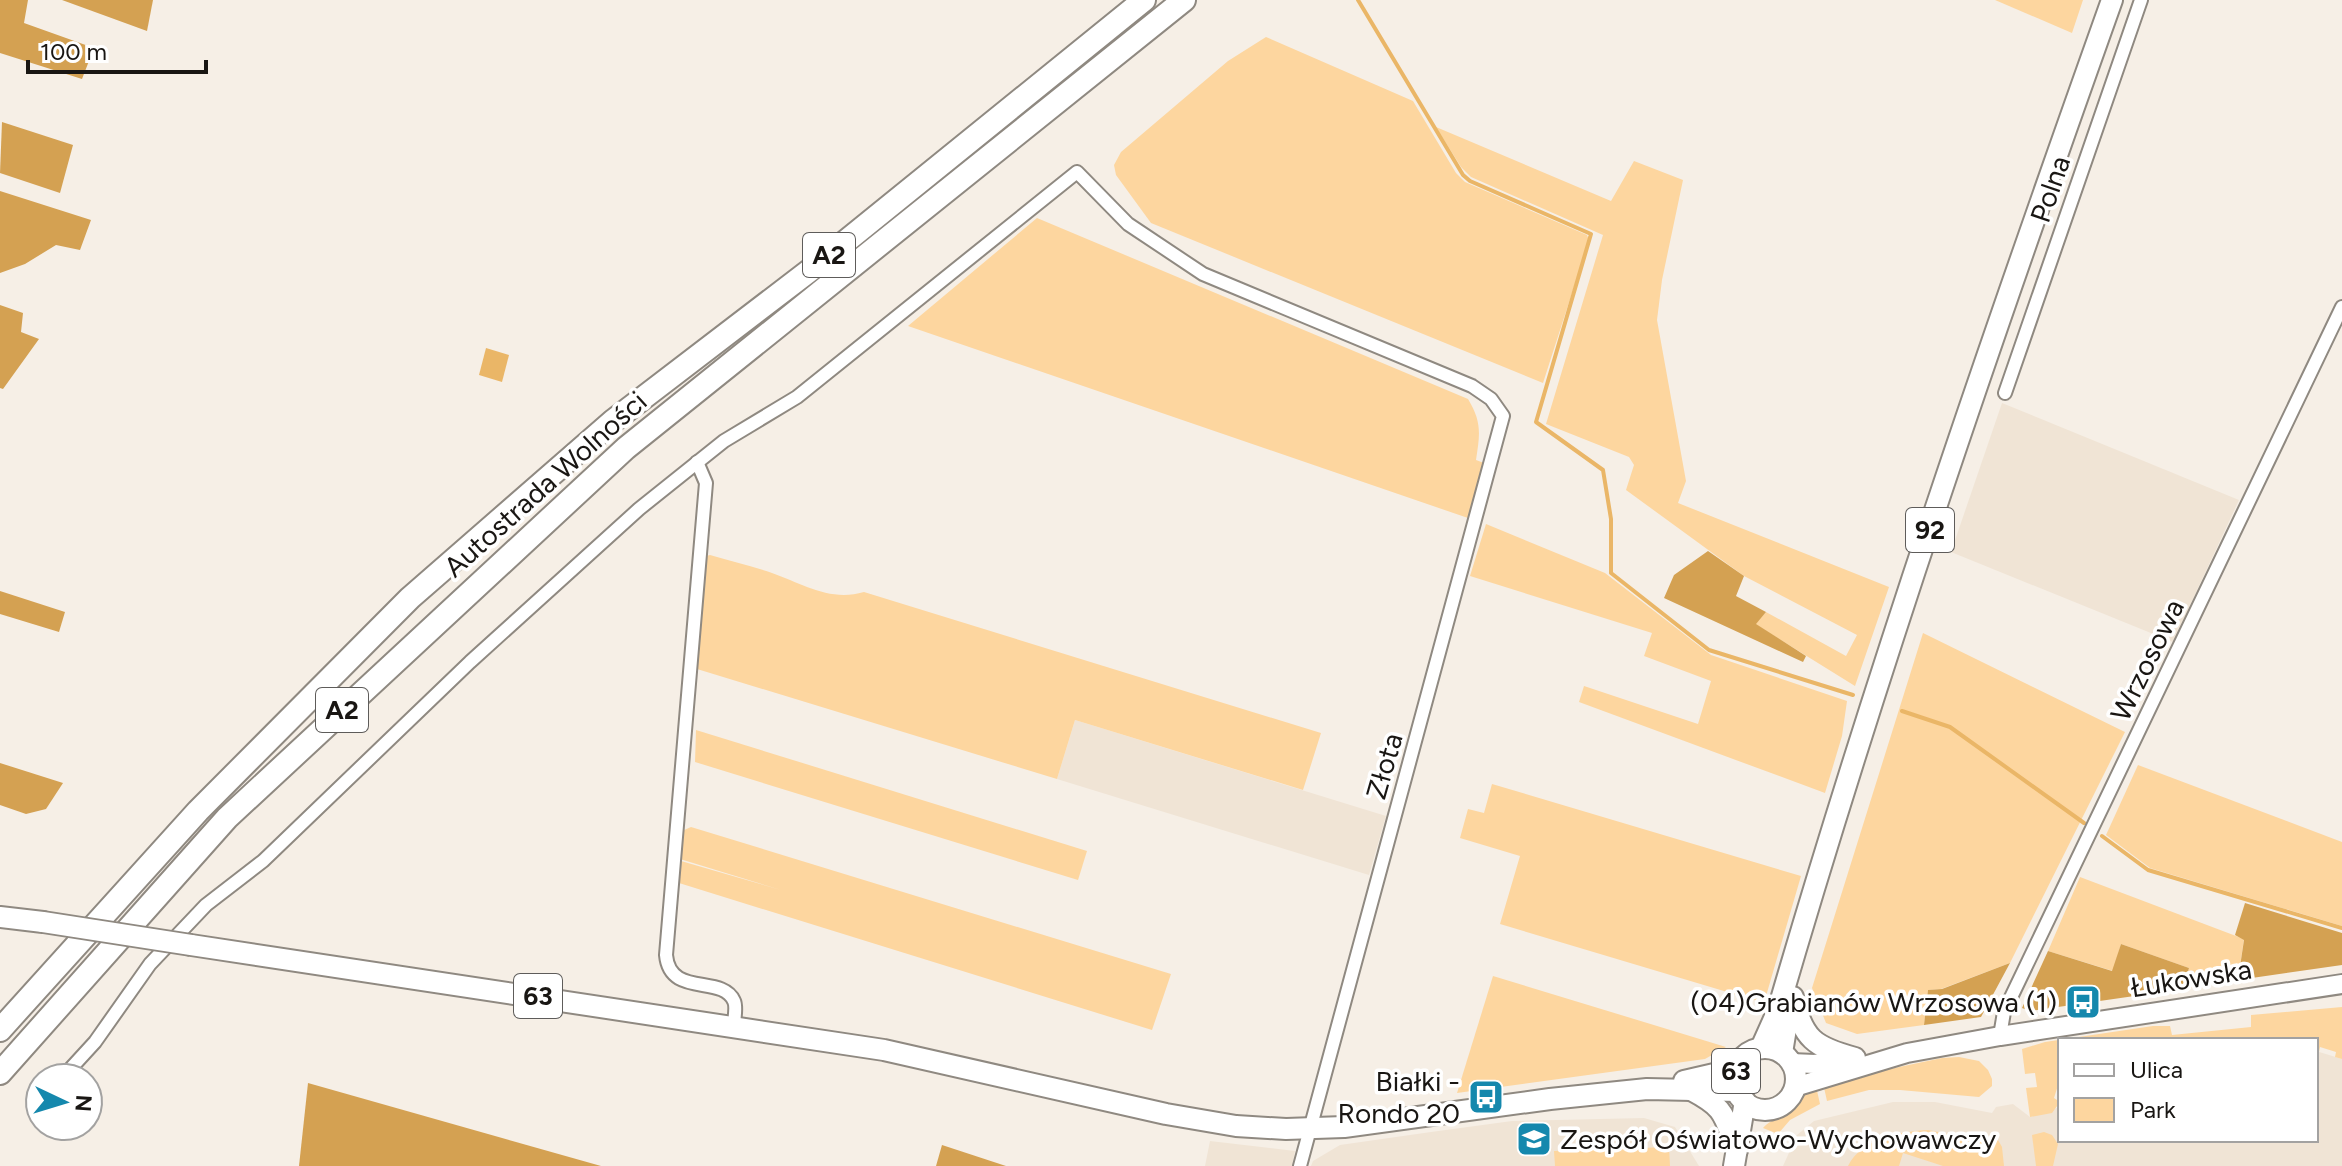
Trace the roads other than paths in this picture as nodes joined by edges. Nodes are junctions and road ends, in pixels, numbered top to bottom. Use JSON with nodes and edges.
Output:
{"nodes":[{"id":1,"x":1144,"y":0,"type":"edge"},
{"id":2,"x":1184,"y":0,"type":"edge"},
{"id":3,"x":2112,"y":0,"type":"edge"},
{"id":4,"x":2141,"y":0,"type":"edge"},
{"id":5,"x":2342,"y":307,"type":"edge"},
{"id":6,"x":2336,"y":334,"type":"edge"},
{"id":7,"x":2005,"y":393,"type":"dead end"},
{"id":8,"x":697,"y":462,"type":"junction"},
{"id":9,"x":1871,"y":711,"type":"junction"},
{"id":10,"x":0,"y":917,"type":"edge"},
{"id":11,"x":2342,"y":984,"type":"edge"},
{"id":12,"x":1792,"y":995,"type":"junction"},
{"id":13,"x":734,"y":1026,"type":"junction"},
{"id":14,"x":0,"y":1030,"type":"edge"},
{"id":15,"x":2000,"y":1036,"type":"junction"},
{"id":16,"x":1761,"y":1048,"type":"junction"},
{"id":17,"x":1907,"y":1053,"type":"junction"},
{"id":18,"x":1787,"y":1058,"type":"junction"},
{"id":19,"x":1855,"y":1058,"type":"junction"},
{"id":20,"x":77,"y":1062,"type":"edge"},
{"id":21,"x":1738,"y":1065,"type":"junction"},
{"id":22,"x":0,"y":1073,"type":"edge"},
{"id":23,"x":1795,"y":1087,"type":"junction"},
{"id":24,"x":1647,"y":1089,"type":"junction"},
{"id":25,"x":1688,"y":1089,"type":"junction"},
{"id":26,"x":1741,"y":1096,"type":"junction"},
{"id":27,"x":1767,"y":1109,"type":"junction"},
{"id":28,"x":1311,"y":1129,"type":"junction"},
{"id":29,"x":1738,"y":1161,"type":"edge"},
{"id":30,"x":1300,"y":1166,"type":"edge"}],
"edges":[{"from":1,"to":14,"type":"highway","name":"Autostrada Wolności","number":"A2"},
{"from":2,"to":22,"type":"highway","name":"Autostrada Wolności","number":"A2"},
{"from":3,"to":9,"type":"main road","number":"92"},
{"from":4,"to":7,"type":"street","name":"Polna"},
{"from":5,"to":6,"type":"street","name":"Wrzosowa"},
{"from":6,"to":15,"type":"street","name":"Wrzosowa"},
{"from":8,"to":13,"type":"street"},
{"from":8,"to":20,"type":"street"},
{"from":8,"to":28,"type":"street","name":"Złota"},
{"from":9,"to":12,"type":"main road","number":"92"},
{"from":9,"to":16,"type":"main road","number":"92"},
{"from":10,"to":13,"type":"main road","number":"63","bridge":true},
{"from":11,"to":15,"type":"main road","name":"Łukowska"},
{"from":12,"to":18,"type":"main road","number":"92"},
{"from":12,"to":19,"type":"main road"},
{"from":13,"to":28,"type":"main road","number":"63"},
{"from":15,"to":17,"type":"main road","name":"Łukowska"},
{"from":16,"to":18,"type":"main road","number":"63"},
{"from":16,"to":21,"type":"main road","number":"63"},
{"from":17,"to":19,"type":"main road","name":"Łukowska"},
{"from":17,"to":23,"type":"main road","name":"Łukowska"},
{"from":18,"to":19,"type":"main road","name":"Łukowska"},
{"from":18,"to":23,"type":"main road","number":"63"},
{"from":21,"to":24,"type":"main road","number":"63"},
{"from":21,"to":26,"type":"main road","number":"63"},
{"from":23,"to":27,"type":"main road","number":"63"},
{"from":24,"to":25,"type":"main road","number":"63"},
{"from":24,"to":28,"type":"main road","number":"63"},
{"from":25,"to":26,"type":"main road","number":"63"},
{"from":25,"to":29,"type":"main road"},
{"from":26,"to":27,"type":"main road","number":"63"},
{"from":26,"to":29,"type":"main road","number":"63"},
{"from":27,"to":29,"type":"main road","number":"63"},
{"from":28,"to":30,"type":"street","name":"Złota"}]}
